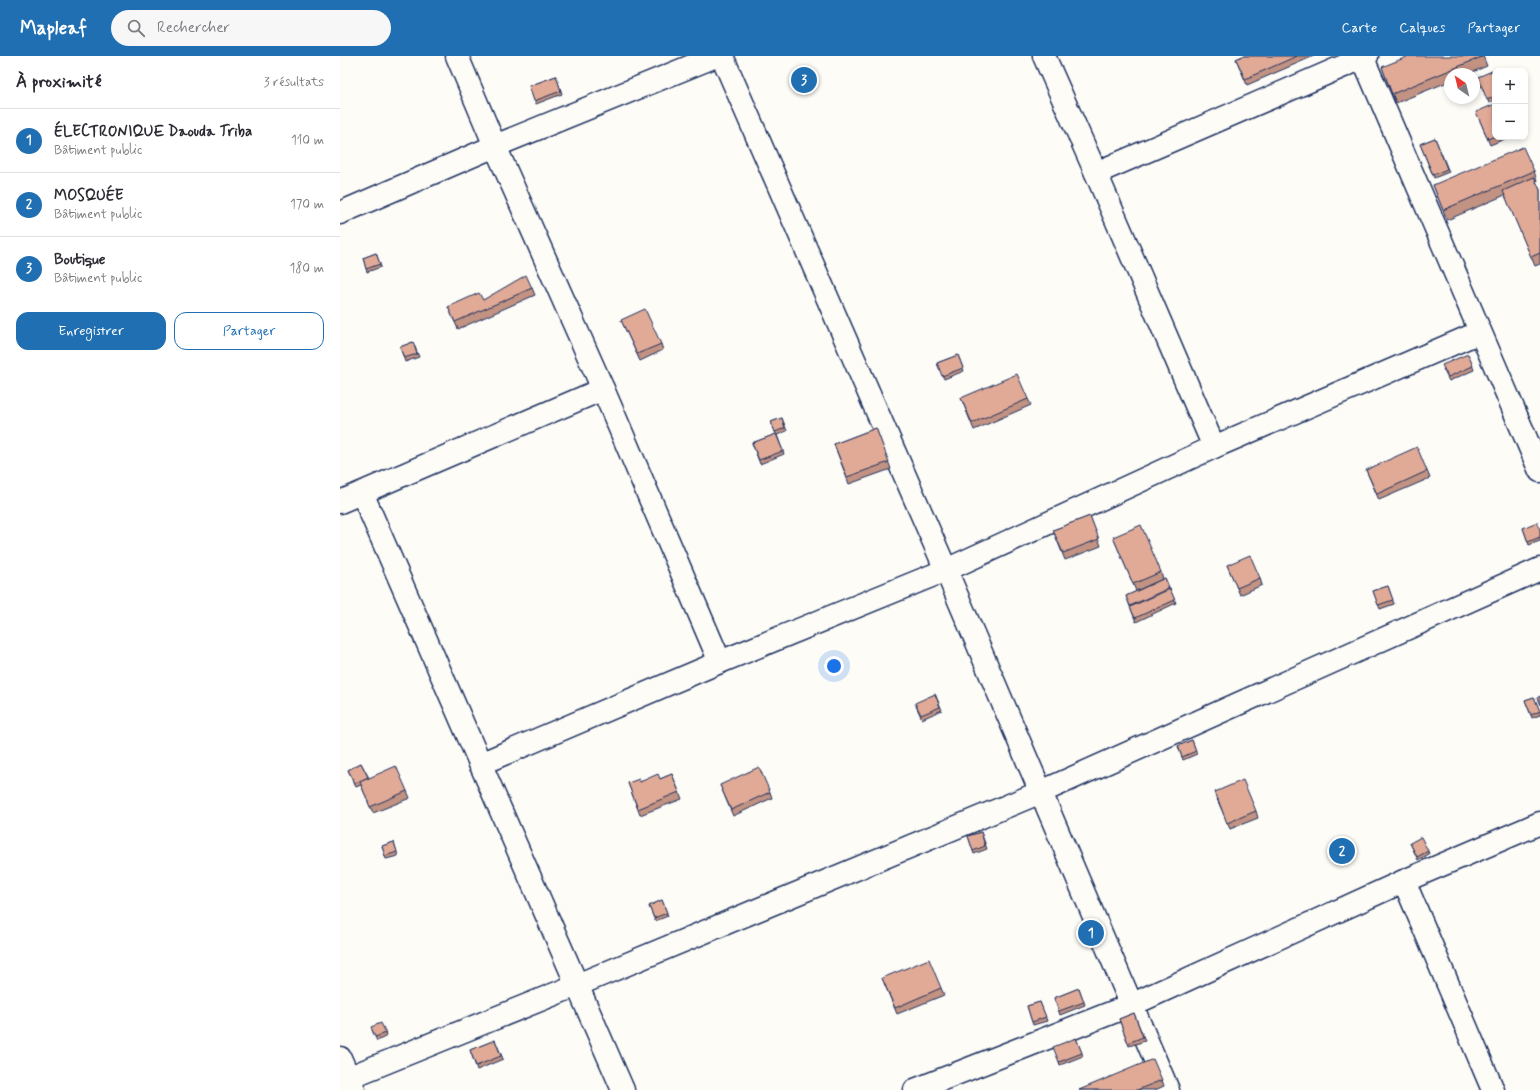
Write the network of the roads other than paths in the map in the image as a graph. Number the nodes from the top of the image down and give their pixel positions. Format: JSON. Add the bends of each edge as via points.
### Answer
{"nodes":[{"id":1,"x":457,"y":56,"type":"edge"},
{"id":2,"x":716,"y":56,"type":"edge"},
{"id":3,"x":722,"y":56,"type":"edge"},
{"id":4,"x":1044,"y":56,"type":"edge"},
{"id":5,"x":1364,"y":57,"type":"edge"},
{"id":6,"x":495,"y":146,"type":"junction"},
{"id":7,"x":1096,"y":173,"type":"junction"},
{"id":8,"x":340,"y":213,"type":"edge"},
{"id":9,"x":1480,"y":332,"type":"junction"},
{"id":10,"x":603,"y":389,"type":"junction"},
{"id":11,"x":1214,"y":447,"type":"junction"},
{"id":12,"x":1540,"y":471,"type":"edge"},
{"id":13,"x":362,"y":493,"type":"junction"},
{"id":14,"x":340,"y":502,"type":"edge"},
{"id":15,"x":1540,"y":569,"type":"edge"},
{"id":16,"x":946,"y":570,"type":"junction"},
{"id":17,"x":720,"y":662,"type":"junction"},
{"id":18,"x":480,"y":764,"type":"junction"},
{"id":19,"x":1041,"y":792,"type":"junction"},
{"id":20,"x":1540,"y":823,"type":"edge"},
{"id":21,"x":1404,"y":881,"type":"junction"},
{"id":22,"x":577,"y":985,"type":"junction"},
{"id":23,"x":1132,"y":1004,"type":"junction"},
{"id":24,"x":340,"y":1058,"type":"edge"},
{"id":25,"x":348,"y":1083,"type":"edge"},
{"id":26,"x":944,"y":1084,"type":"edge"},
{"id":27,"x":623,"y":1090,"type":"edge"},
{"id":28,"x":915,"y":1090,"type":"edge"},
{"id":29,"x":1168,"y":1090,"type":"edge"},
{"id":30,"x":1493,"y":1090,"type":"edge"}],
"edges":[{"from":1,"to":6,"type":"street"},
{"from":2,"to":6,"type":"street"},
{"from":3,"to":16,"type":"street"},
{"from":4,"to":7,"type":"street"},
{"from":5,"to":7,"type":"street"},
{"from":5,"to":9,"type":"street"},
{"from":6,"to":8,"type":"street"},
{"from":6,"to":10,"type":"street"},
{"from":7,"to":11,"type":"street"},
{"from":9,"to":11,"type":"street"},
{"from":9,"to":12,"type":"street"},
{"from":10,"to":13,"type":"street"},
{"from":10,"to":17,"type":"street"},
{"from":11,"to":16,"type":"street"},
{"from":13,"to":14,"type":"street"},
{"from":13,"to":18,"type":"street"},
{"from":15,"to":19,"type":"street"},
{"from":16,"to":17,"type":"street"},
{"from":16,"to":19,"type":"street"},
{"from":17,"to":18,"type":"street"},
{"from":18,"to":22,"type":"street"},
{"from":19,"to":22,"type":"street"},
{"from":19,"to":23,"type":"street"},
{"from":20,"to":21,"type":"street"},
{"from":21,"to":23,"type":"street"},
{"from":21,"to":30,"type":"street"},
{"from":22,"to":25,"type":"street"},
{"from":22,"to":27,"type":"street"},
{"from":23,"to":26,"type":"street"},
{"from":23,"to":29,"type":"street"},
{"from":24,"to":25,"type":"street"},
{"from":26,"to":28,"type":"street"}]}
